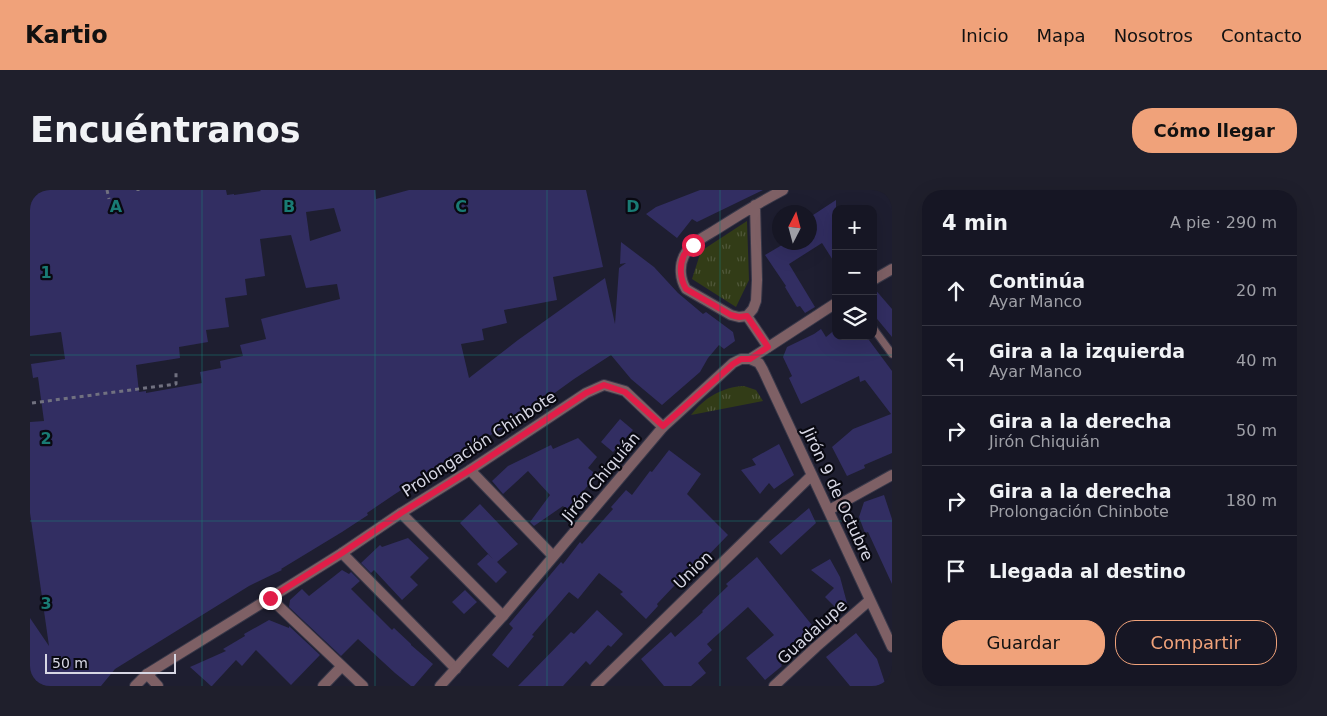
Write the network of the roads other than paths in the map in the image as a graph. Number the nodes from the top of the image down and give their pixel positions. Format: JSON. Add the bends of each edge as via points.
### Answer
{"nodes":[{"id":1,"x":783,"y":190,"type":"edge"},
{"id":2,"x":755,"y":205,"type":"junction"},
{"id":3,"x":892,"y":269,"type":"edge"},
{"id":4,"x":877,"y":278,"type":"edge"},
{"id":5,"x":832,"y":306,"type":"edge"},
{"id":6,"x":747,"y":316,"type":"junction"},
{"id":7,"x":877,"y":333,"type":"edge"},
{"id":8,"x":768,"y":347,"type":"junction"},
{"id":9,"x":892,"y":354,"type":"edge"},
{"id":10,"x":750,"y":359,"type":"junction"},
{"id":11,"x":663,"y":426,"type":"junction"},
{"id":12,"x":470,"y":470,"type":"junction"},
{"id":13,"x":812,"y":475,"type":"junction"},
{"id":14,"x":892,"y":475,"type":"edge"},
{"id":15,"x":829,"y":510,"type":"junction"},
{"id":16,"x":401,"y":513,"type":"junction"},
{"id":17,"x":342,"y":553,"type":"junction"},
{"id":18,"x":553,"y":556,"type":"junction"},
{"id":19,"x":270,"y":598,"type":"junction"},
{"id":20,"x":870,"y":600,"type":"junction"},
{"id":21,"x":503,"y":616,"type":"junction"},
{"id":22,"x":892,"y":647,"type":"edge"},
{"id":23,"x":342,"y":666,"type":"junction"},
{"id":24,"x":456,"y":669,"type":"junction"},
{"id":25,"x":147,"y":674,"type":"junction"},
{"id":26,"x":135,"y":686,"type":"edge"},
{"id":27,"x":158,"y":686,"type":"edge"},
{"id":28,"x":324,"y":686,"type":"edge"},
{"id":29,"x":363,"y":686,"type":"edge"},
{"id":30,"x":440,"y":686,"type":"edge"},
{"id":31,"x":596,"y":686,"type":"edge"},
{"id":32,"x":774,"y":686,"type":"edge"}],
"edges":[{"from":1,"to":2,"type":"street"},
{"from":2,"to":6,"type":"street","via":[[756,301]]},
{"from":2,"to":6,"type":"street","via":[[693,245],[684,255],[681,269],[686,289],[731,315]]},
{"from":3,"to":4,"type":"street"},
{"from":5,"to":8,"type":"street","name":"Jirón Chiquián"},
{"from":6,"to":8,"type":"street"},
{"from":7,"to":9,"type":"lane"},
{"from":8,"to":10,"type":"street","name":"Jirón Chiquián"},
{"from":10,"to":11,"type":"street","name":"Jirón Chiquián","via":[[741,359],[733,364]]},
{"from":10,"to":13,"type":"street","name":"Jirón 9 de Octubre","via":[[764,370]]},
{"from":11,"to":12,"type":"street","name":"Prolongación Chinbote","via":[[625,392],[604,385],[586,393]]},
{"from":11,"to":18,"type":"street","name":"Jirón Chiquián"},
{"from":12,"to":16,"type":"street","name":"Prolongación Chinbote"},
{"from":12,"to":18,"type":"street"},
{"from":13,"to":15,"type":"street","name":"Jirón 9 de Octubre"},
{"from":13,"to":31,"type":"street","name":"Union"},
{"from":14,"to":15,"type":"street"},
{"from":15,"to":20,"type":"street","name":"Jirón 9 de Octubre"},
{"from":16,"to":17,"type":"street","name":"Prolongación Chinbote"},
{"from":16,"to":21,"type":"street"},
{"from":17,"to":19,"type":"street","name":"Prolongación Chinbote"},
{"from":17,"to":24,"type":"street"},
{"from":18,"to":21,"type":"street","name":"Jirón Chiquián"},
{"from":19,"to":23,"type":"street"},
{"from":19,"to":25,"type":"street","name":"Prolongación Chinbote"},
{"from":20,"to":22,"type":"street","name":"Jirón 9 de Octubre"},
{"from":20,"to":32,"type":"street","name":"Guadalupe"},
{"from":21,"to":24,"type":"street","name":"Jirón Chiquián"},
{"from":23,"to":28,"type":"street"},
{"from":23,"to":29,"type":"street"},
{"from":24,"to":30,"type":"street","name":"Jirón Chiquián"},
{"from":25,"to":26,"type":"street","name":"Prolongación Chinbote"},
{"from":25,"to":27,"type":"street"}]}
